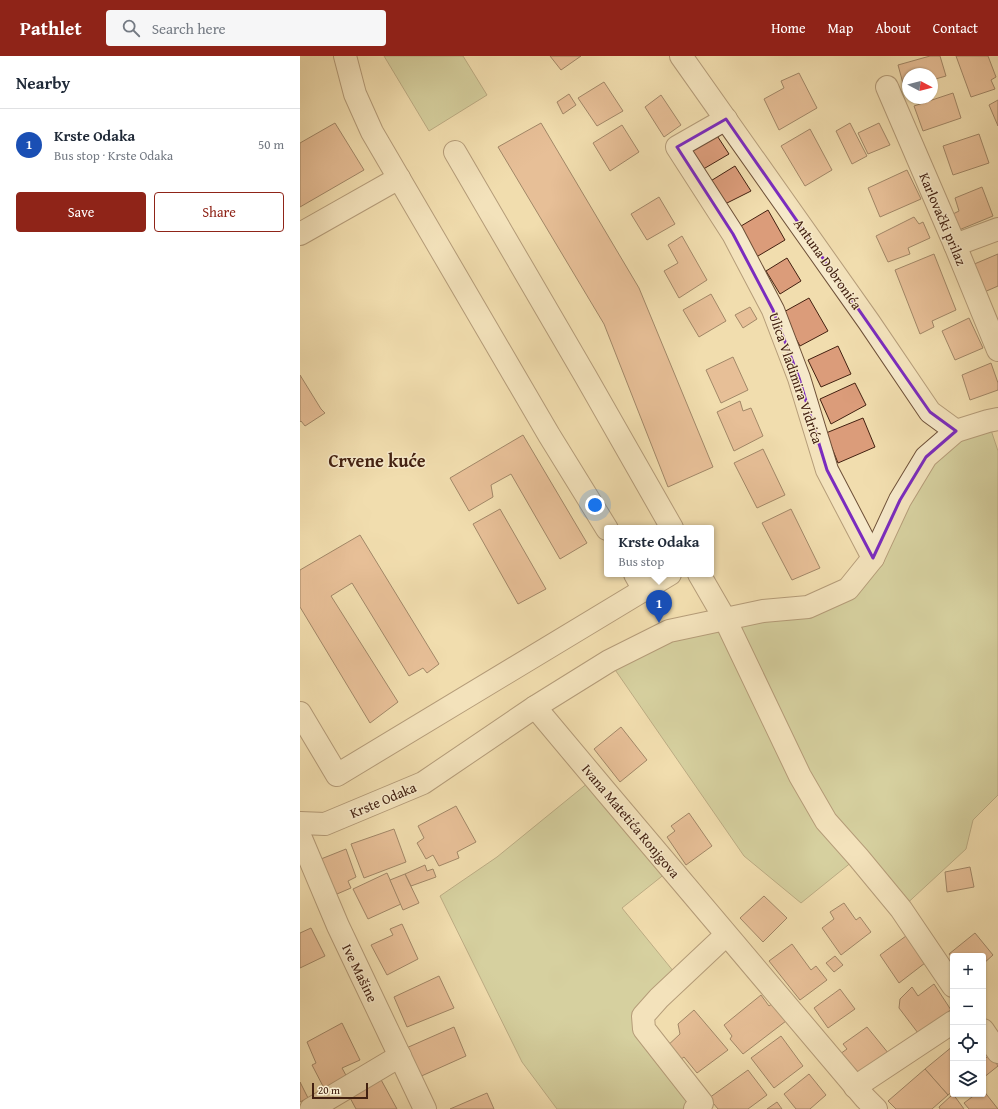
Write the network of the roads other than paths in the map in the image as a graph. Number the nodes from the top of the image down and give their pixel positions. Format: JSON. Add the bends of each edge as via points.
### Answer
{"nodes":[{"id":1,"x":344,"y":56,"type":"edge"},
{"id":2,"x":681,"y":56,"type":"edge"},
{"id":3,"x":887,"y":87,"type":"dead end"},
{"id":4,"x":726,"y":119,"type":"junction"},
{"id":5,"x":455,"y":152,"type":"dead end"},
{"id":6,"x":399,"y":178,"type":"junction"},
{"id":7,"x":998,"y":229,"type":"edge"},
{"id":8,"x":300,"y":234,"type":"edge"},
{"id":9,"x":955,"y":245,"type":"junction"},
{"id":10,"x":998,"y":350,"type":"edge"},
{"id":11,"x":998,"y":419,"type":"edge"},
{"id":12,"x":956,"y":431,"type":"junction"},
{"id":13,"x":605,"y":525,"type":"edge"},
{"id":14,"x":670,"y":525,"type":"edge"},
{"id":15,"x":873,"y":558,"type":"junction"},
{"id":16,"x":659,"y":577,"type":"edge"},
{"id":17,"x":701,"y":577,"type":"edge"},
{"id":18,"x":640,"y":582,"type":"edge"},
{"id":19,"x":724,"y":619,"type":"junction"},
{"id":20,"x":535,"y":707,"type":"junction"},
{"id":21,"x":300,"y":713,"type":"edge"},
{"id":22,"x":300,"y":822,"type":"edge"},
{"id":23,"x":300,"y":836,"type":"edge"},
{"id":24,"x":726,"y":935,"type":"junction"},
{"id":25,"x":950,"y":982,"type":"edge"},
{"id":26,"x":950,"y":1024,"type":"edge"},
{"id":27,"x":986,"y":1034,"type":"edge"},
{"id":28,"x":998,"y":1052,"type":"edge"},
{"id":29,"x":400,"y":1056,"type":"junction"},
{"id":30,"x":855,"y":1087,"type":"junction"},
{"id":31,"x":420,"y":1107,"type":"edge"},
{"id":32,"x":701,"y":1107,"type":"edge"},
{"id":33,"x":311,"y":1109,"type":"edge"},
{"id":34,"x":876,"y":1109,"type":"edge"}],
"edges":[{"from":1,"to":6,"type":"street","via":[[355,94],[372,132]]},
{"from":2,"to":4,"type":"street","name":"Antuna Dobronića"},
{"from":3,"to":9,"type":"street","name":"Karlovački prilaz"},
{"from":4,"to":12,"type":"street","name":"Antuna Dobronića","via":[[930,412]]},
{"from":4,"to":15,"type":"street","name":"Ulica Vladimira Vidrića","via":[[677,147],[733,234],[773,310],[799,378],[827,470]]},
{"from":5,"to":14,"type":"street"},
{"from":6,"to":8,"type":"street"},
{"from":6,"to":13,"type":"street","via":[[549,436]]},
{"from":7,"to":9,"type":"street"},
{"from":9,"to":10,"type":"street","name":"Karlovački prilaz"},
{"from":11,"to":12,"type":"street"},
{"from":12,"to":15,"type":"street","name":"Krste Odaka","via":[[926,457],[900,500]]},
{"from":15,"to":19,"type":"street","name":"Krste Odaka","via":[[848,589],[808,607],[762,611]]},
{"from":16,"to":18,"type":"street"},
{"from":17,"to":19,"type":"street"},
{"from":18,"to":21,"type":"street","via":[[338,775]]},
{"from":19,"to":20,"type":"street","name":"Krste Odaka","via":[[669,631],[609,661]]},
{"from":19,"to":25,"type":"street","via":[[800,776],[826,821],[901,909]]},
{"from":20,"to":22,"type":"street","name":"Krste Odaka","via":[[423,783],[325,824]]},
{"from":20,"to":24,"type":"street","name":"Ivana Matetića Ronjgova"},
{"from":23,"to":29,"type":"street","name":"Ive Mašine","via":[[338,926]]},
{"from":24,"to":30,"type":"street","name":"Ivana Matetića Ronjgova"},
{"from":24,"to":32,"type":"street","via":[[643,1016],[644,1029]]},
{"from":26,"to":30,"type":"street"},
{"from":27,"to":28,"type":"street"},
{"from":29,"to":31,"type":"street","name":"Ive Mašine"},
{"from":29,"to":33,"type":"street"},
{"from":30,"to":34,"type":"street","name":"Ivana Matetića Ronjgova"}]}
